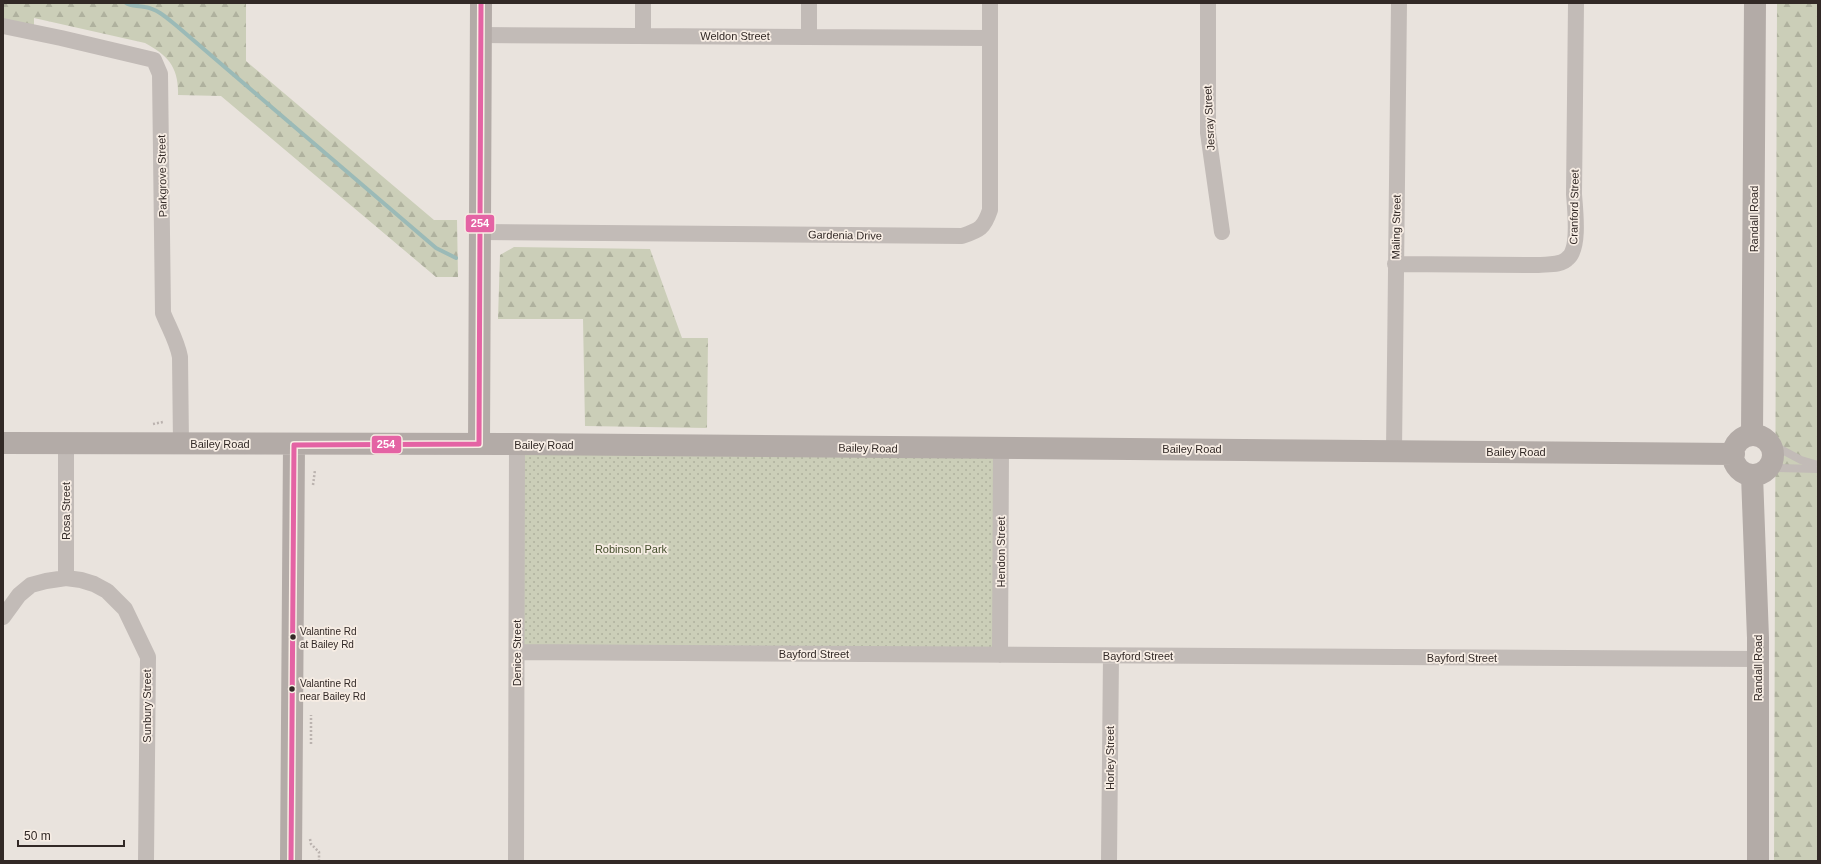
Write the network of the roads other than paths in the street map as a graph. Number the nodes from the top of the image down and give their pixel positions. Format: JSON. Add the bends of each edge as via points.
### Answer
{"nodes":[{"id":1,"x":481,"y":3,"type":"edge"},
{"id":2,"x":643,"y":3,"type":"edge"},
{"id":3,"x":809,"y":3,"type":"edge"},
{"id":4,"x":990,"y":3,"type":"edge"},
{"id":5,"x":1208,"y":3,"type":"edge"},
{"id":6,"x":1399,"y":3,"type":"edge"},
{"id":7,"x":1576,"y":3,"type":"edge"},
{"id":8,"x":1755,"y":3,"type":"edge"},
{"id":9,"x":3,"y":26,"type":"edge"},
{"id":10,"x":482,"y":35,"type":"junction"},
{"id":11,"x":643,"y":35,"type":"junction"},
{"id":12,"x":809,"y":36,"type":"junction"},
{"id":13,"x":989,"y":38,"type":"junction"},
{"id":14,"x":480,"y":232,"type":"junction"},
{"id":15,"x":1222,"y":232,"type":"dead end"},
{"id":16,"x":1395,"y":264,"type":"junction"},
{"id":17,"x":1760,"y":438,"type":"junction"},
{"id":18,"x":3,"y":443,"type":"edge"},
{"id":19,"x":66,"y":444,"type":"junction"},
{"id":20,"x":181,"y":444,"type":"junction"},
{"id":21,"x":479,"y":444,"type":"junction"},
{"id":22,"x":517,"y":444,"type":"junction"},
{"id":23,"x":294,"y":445,"type":"junction"},
{"id":24,"x":1001,"y":449,"type":"junction"},
{"id":25,"x":1394,"y":451,"type":"junction"},
{"id":26,"x":1734,"y":454,"type":"junction"},
{"id":27,"x":1818,"y":465,"type":"edge"},
{"id":28,"x":1818,"y":469,"type":"edge"},
{"id":29,"x":1759,"y":472,"type":"junction"},
{"id":30,"x":74,"y":579,"type":"junction"},
{"id":31,"x":3,"y":617,"type":"edge"},
{"id":32,"x":517,"y":652,"type":"junction"},
{"id":33,"x":1000,"y":655,"type":"junction"},
{"id":34,"x":1110,"y":656,"type":"junction"},
{"id":35,"x":1758,"y":659,"type":"junction"},
{"id":36,"x":146,"y":861,"type":"edge"},
{"id":37,"x":291,"y":861,"type":"edge"},
{"id":38,"x":516,"y":861,"type":"edge"},
{"id":39,"x":1109,"y":861,"type":"edge"},
{"id":40,"x":1758,"y":861,"type":"edge"}],
"edges":[{"from":1,"to":10,"type":"street"},
{"from":2,"to":11,"type":"street"},
{"from":3,"to":12,"type":"street"},
{"from":4,"to":13,"type":"street","name":"Gardenia Drive"},
{"from":5,"to":15,"type":"street","name":"Jesray Street","via":[[1208,133]]},
{"from":6,"to":16,"type":"street","name":"Maling Street"},
{"from":7,"to":16,"type":"street","name":"Cranford Street","via":[[1575,225],[1574,249],[1568,258],[1560,263],[1538,265]]},
{"from":8,"to":17,"type":"street","name":"Randall Road"},
{"from":9,"to":20,"type":"street","name":"Parkgrove Street","via":[[154,60],[160,74],[163,313],[177,342],[180,357]]},
{"from":10,"to":11,"type":"street","name":"Weldon Street"},
{"from":10,"to":14,"type":"street"},
{"from":11,"to":12,"type":"street","name":"Weldon Street"},
{"from":12,"to":13,"type":"street","name":"Weldon Street"},
{"from":13,"to":14,"type":"street","name":"Gardenia Drive","via":[[990,210],[986,223],[976,231],[962,236]]},
{"from":14,"to":21,"type":"street"},
{"from":16,"to":25,"type":"street","name":"Maling Street"},
{"from":17,"to":26,"type":"street","via":[[1740,440]]},
{"from":17,"to":27,"type":"lane","via":[[1801,460]]},
{"from":17,"to":29,"type":"street","name":"Randall Road","via":[[1772,453],[1770,465]]},
{"from":18,"to":19,"type":"street","name":"Bailey Road"},
{"from":19,"to":20,"type":"street","name":"Bailey Road"},
{"from":19,"to":30,"type":"street","name":"Rosa Street"},
{"from":20,"to":23,"type":"street","name":"Bailey Road"},
{"from":21,"to":22,"type":"street","name":"Bailey Road"},
{"from":21,"to":23,"type":"street","name":"Bailey Road"},
{"from":22,"to":24,"type":"street","name":"Bailey Road"},
{"from":22,"to":32,"type":"street","name":"Denice Street"},
{"from":23,"to":37,"type":"street"},
{"from":24,"to":25,"type":"street","name":"Bailey Road"},
{"from":24,"to":33,"type":"street","name":"Hendon Street"},
{"from":25,"to":26,"type":"street","name":"Bailey Road"},
{"from":26,"to":29,"type":"street","via":[[1735,464],[1739,470]]},
{"from":28,"to":29,"type":"lane","via":[[1776,468]]},
{"from":29,"to":35,"type":"street","name":"Randall Road"},
{"from":30,"to":31,"type":"street","via":[[46,581],[31,586],[19,595]]},
{"from":30,"to":36,"type":"street","name":"Sunbury Street","via":[[94,584],[107,591],[122,605],[148,657]]},
{"from":32,"to":33,"type":"street","name":"Bayford Street"},
{"from":32,"to":38,"type":"street","name":"Denice Street"},
{"from":33,"to":34,"type":"street","name":"Bayford Street"},
{"from":34,"to":35,"type":"street","name":"Bayford Street"},
{"from":34,"to":39,"type":"street","name":"Horley Street"},
{"from":35,"to":40,"type":"street","name":"Randall Road"}]}
